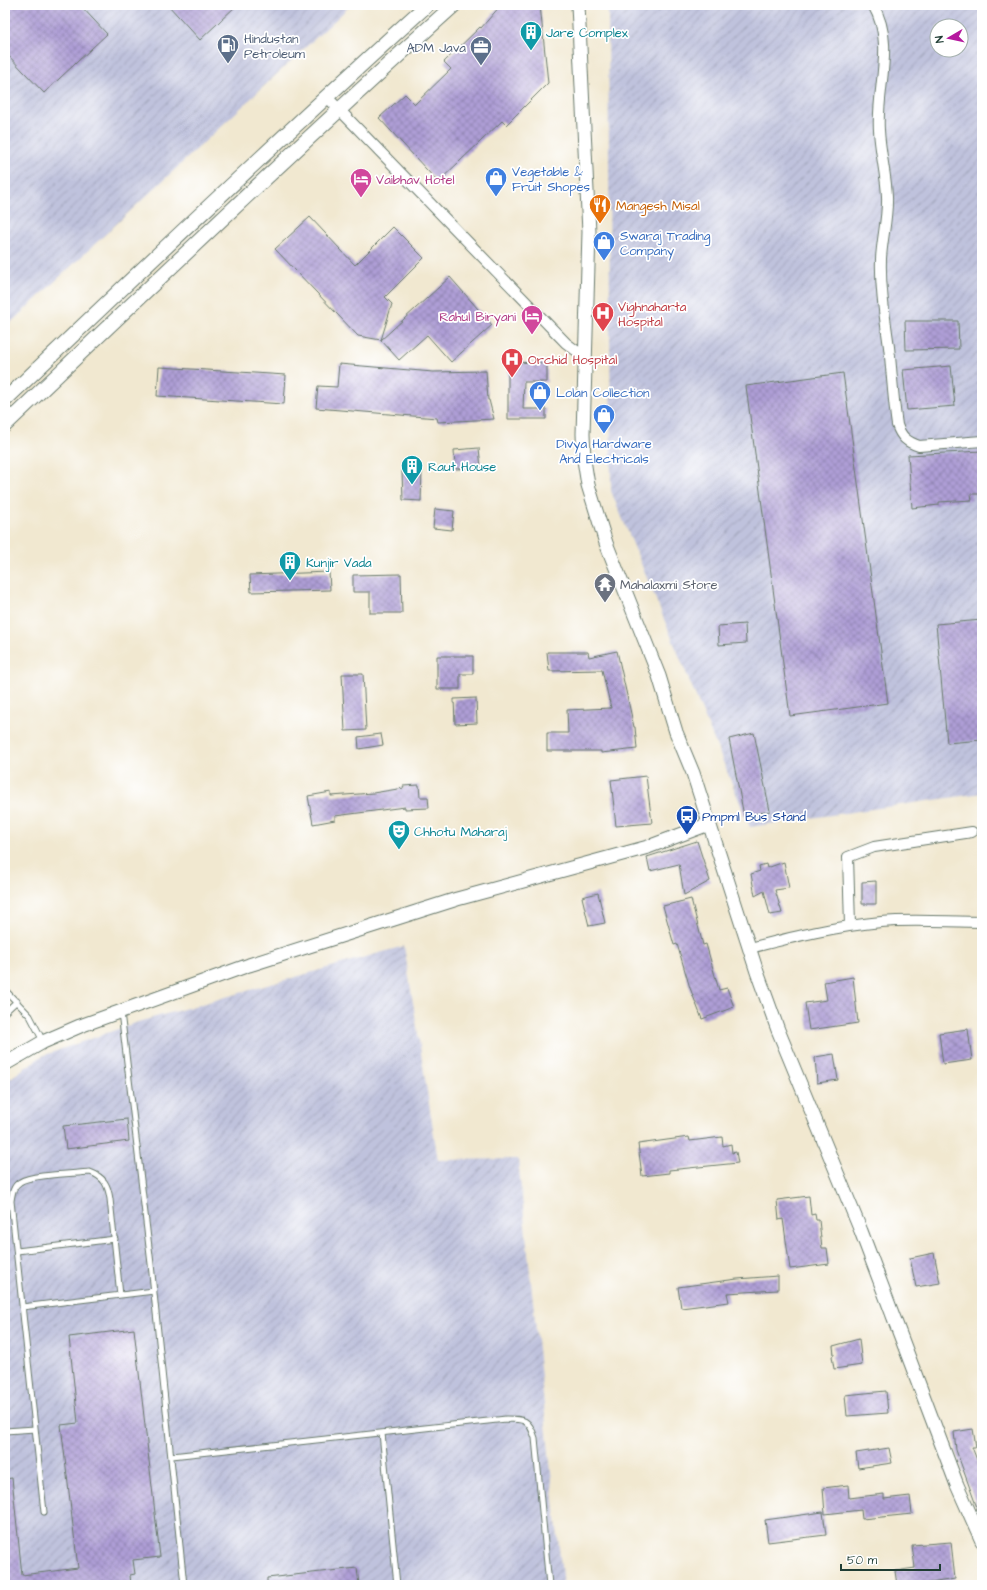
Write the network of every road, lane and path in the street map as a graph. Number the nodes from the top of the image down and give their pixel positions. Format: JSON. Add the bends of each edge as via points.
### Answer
{"nodes":[{"id":1,"x":427,"y":5,"type":"edge"},
{"id":2,"x":454,"y":5,"type":"edge"},
{"id":3,"x":578,"y":5,"type":"edge"},
{"id":4,"x":873,"y":5,"type":"edge"},
{"id":5,"x":327,"y":97,"type":"junction"},
{"id":6,"x":339,"y":110,"type":"junction"},
{"id":7,"x":586,"y":358,"type":"junction"},
{"id":8,"x":5,"y":400,"type":"edge"},
{"id":9,"x":8,"y":416,"type":"edge"},
{"id":10,"x":982,"y":441,"type":"edge"},
{"id":11,"x":709,"y":824,"type":"junction"},
{"id":12,"x":972,"y":832,"type":"dead end"},
{"id":13,"x":982,"y":922,"type":"edge"},
{"id":14,"x":850,"y":925,"type":"junction"},
{"id":15,"x":750,"y":948,"type":"junction"},
{"id":16,"x":5,"y":990,"type":"edge"},
{"id":17,"x":17,"y":1001,"type":"junction"},
{"id":18,"x":121,"y":1011,"type":"junction"},
{"id":19,"x":5,"y":1012,"type":"edge"},
{"id":20,"x":43,"y":1042,"type":"junction"},
{"id":21,"x":5,"y":1064,"type":"edge"},
{"id":22,"x":115,"y":1239,"type":"junction"},
{"id":23,"x":16,"y":1251,"type":"junction"},
{"id":24,"x":154,"y":1291,"type":"junction"},
{"id":25,"x":120,"y":1295,"type":"junction"},
{"id":26,"x":22,"y":1307,"type":"junction"},
{"id":27,"x":35,"y":1429,"type":"junction"},
{"id":28,"x":5,"y":1431,"type":"edge"},
{"id":29,"x":382,"y":1433,"type":"junction"},
{"id":30,"x":172,"y":1456,"type":"junction"},
{"id":31,"x":44,"y":1512,"type":"dead end"},
{"id":32,"x":982,"y":1541,"type":"edge"},
{"id":33,"x":184,"y":1585,"type":"edge"},
{"id":34,"x":398,"y":1585,"type":"edge"},
{"id":35,"x":549,"y":1585,"type":"edge"}],
"edges":[{"from":1,"to":5,"type":"main road"},
{"from":2,"to":6,"type":"main road"},
{"from":3,"to":7,"type":"street","via":[[589,232]]},
{"from":4,"to":10,"type":"street","via":[[880,20],[885,57],[879,129],[888,207],[881,260],[897,425],[904,439],[919,446]]},
{"from":5,"to":6,"type":"street"},
{"from":5,"to":8,"type":"main road"},
{"from":6,"to":7,"type":"street","via":[[566,343]]},
{"from":6,"to":9,"type":"main road"},
{"from":7,"to":11,"type":"street","via":[[583,434],[588,485],[606,543],[658,676]]},
{"from":11,"to":15,"type":"street"},
{"from":11,"to":18,"type":"street","via":[[648,847],[457,899],[256,962]]},
{"from":12,"to":14,"type":"street","via":[[874,847],[848,857]]},
{"from":13,"to":14,"type":"street","via":[[883,922]]},
{"from":14,"to":15,"type":"street"},
{"from":15,"to":32,"type":"street","via":[[778,1030],[861,1231],[957,1486]]},
{"from":16,"to":17,"type":"lane"},
{"from":17,"to":19,"type":"lane"},
{"from":17,"to":20,"type":"lane","via":[[30,1016]]},
{"from":18,"to":20,"type":"street"},
{"from":18,"to":24,"type":"lane"},
{"from":20,"to":21,"type":"street"},
{"from":22,"to":23,"type":"lane"},
{"from":22,"to":23,"type":"lane","via":[[109,1189],[103,1179],[90,1172],[29,1178],[19,1182],[13,1190],[11,1201]]},
{"from":22,"to":25,"type":"lane"},
{"from":23,"to":26,"type":"lane"},
{"from":24,"to":25,"type":"lane"},
{"from":24,"to":30,"type":"lane"},
{"from":25,"to":26,"type":"lane"},
{"from":26,"to":27,"type":"lane"},
{"from":27,"to":28,"type":"lane"},
{"from":27,"to":31,"type":"lane"},
{"from":29,"to":30,"type":"lane"},
{"from":29,"to":34,"type":"lane"},
{"from":29,"to":35,"type":"lane","via":[[506,1419],[526,1421],[534,1438]]},
{"from":30,"to":33,"type":"lane"}]}
